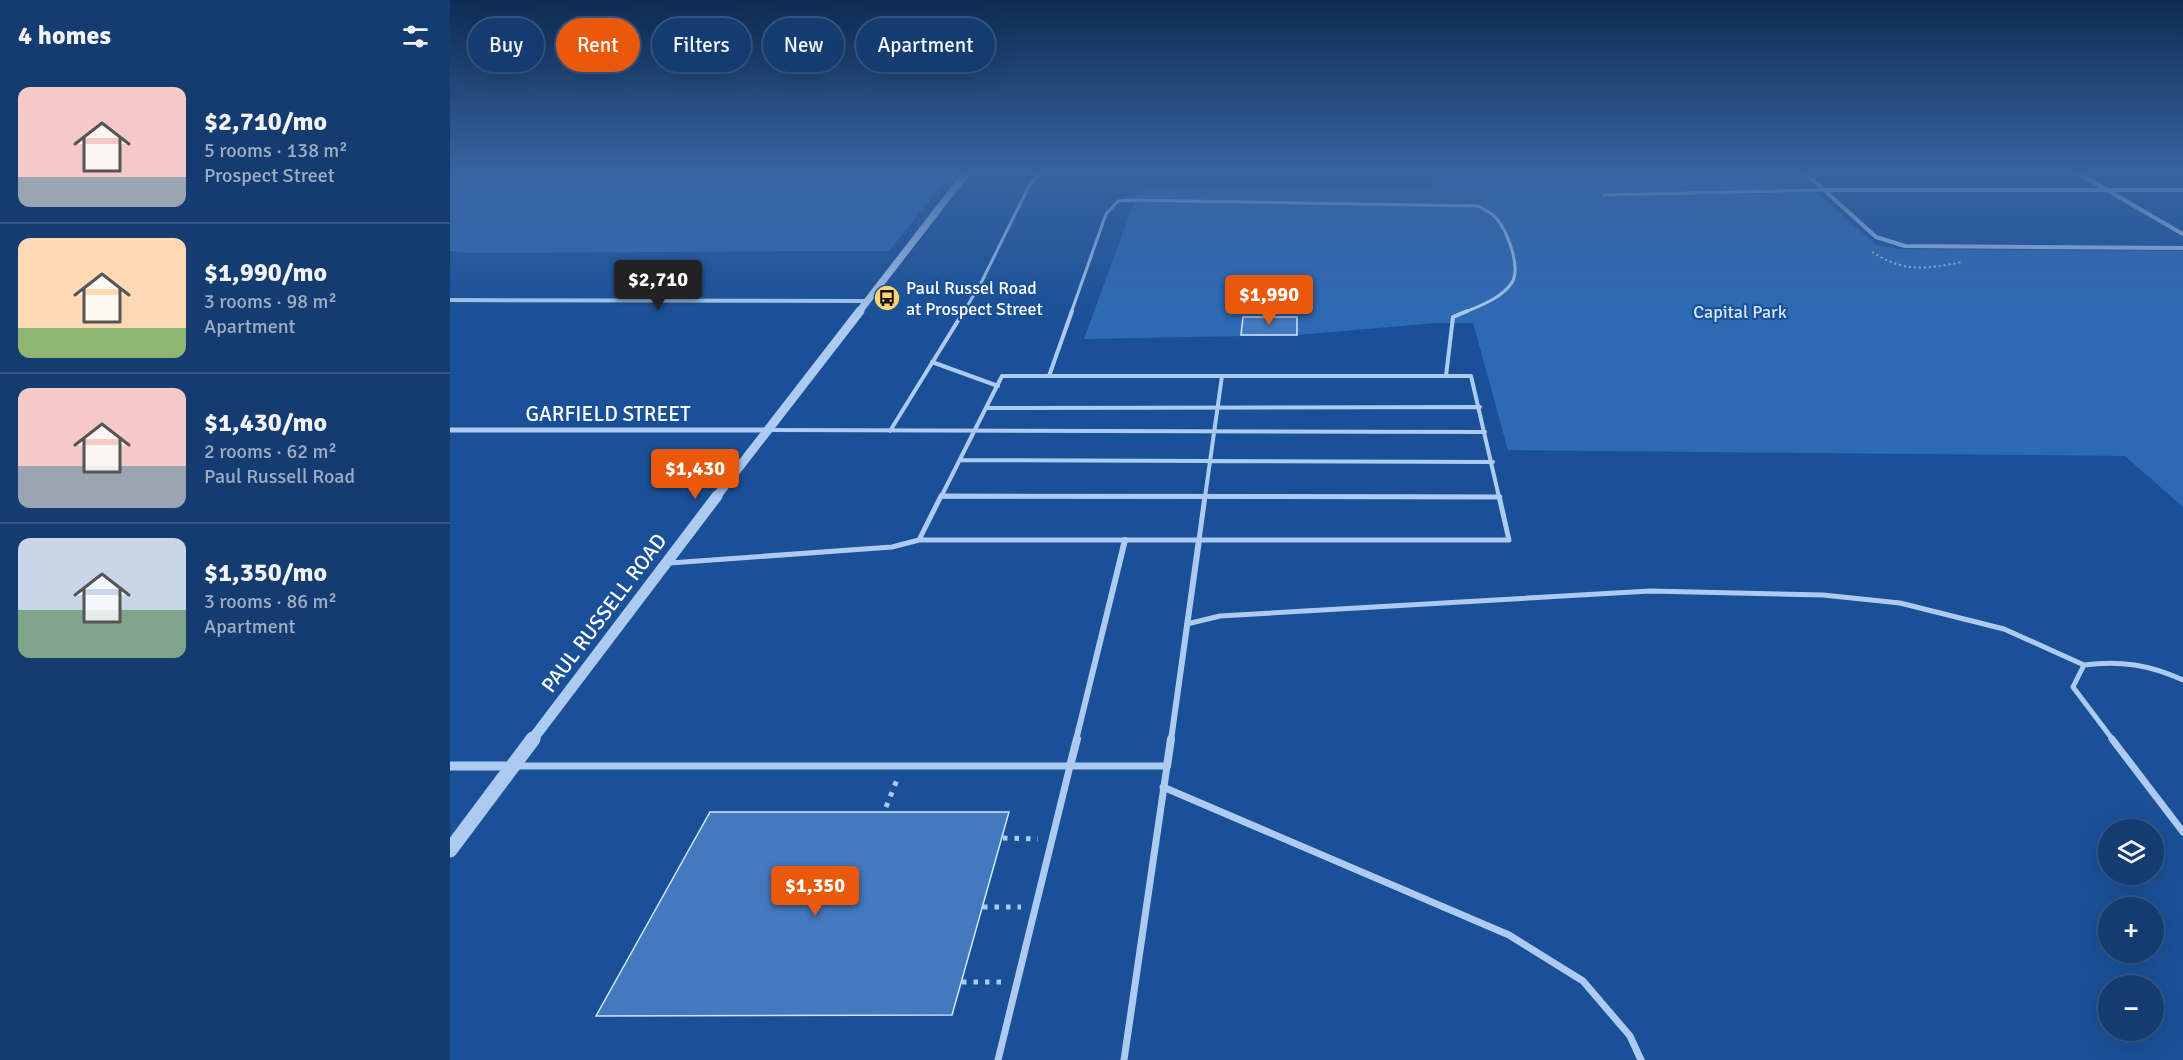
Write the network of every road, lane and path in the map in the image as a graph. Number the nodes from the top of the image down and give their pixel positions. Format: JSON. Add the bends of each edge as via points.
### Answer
{"nodes":[{"id":1,"x":929,"y":221,"type":"edge"},
{"id":2,"x":1012,"y":221,"type":"edge"},
{"id":3,"x":1103,"y":221,"type":"edge"},
{"id":4,"x":1499,"y":221,"type":"edge"},
{"id":5,"x":1858,"y":221,"type":"edge"},
{"id":6,"x":2161,"y":221,"type":"edge"},
{"id":7,"x":2183,"y":234,"type":"edge"},
{"id":8,"x":2183,"y":248,"type":"edge"},
{"id":9,"x":450,"y":300,"type":"edge"},
{"id":10,"x":867,"y":301,"type":"junction"},
{"id":11,"x":932,"y":362,"type":"junction"},
{"id":12,"x":1049,"y":376,"type":"junction"},
{"id":13,"x":1222,"y":376,"type":"junction"},
{"id":14,"x":1446,"y":376,"type":"junction"},
{"id":15,"x":998,"y":386,"type":"junction"},
{"id":16,"x":1480,"y":407,"type":"junction"},
{"id":17,"x":986,"y":408,"type":"junction"},
{"id":18,"x":1218,"y":408,"type":"junction"},
{"id":19,"x":450,"y":430,"type":"edge"},
{"id":20,"x":766,"y":430,"type":"junction"},
{"id":21,"x":890,"y":431,"type":"junction"},
{"id":22,"x":975,"y":431,"type":"junction"},
{"id":23,"x":1214,"y":432,"type":"junction"},
{"id":24,"x":1485,"y":432,"type":"junction"},
{"id":25,"x":960,"y":460,"type":"junction"},
{"id":26,"x":1210,"y":461,"type":"junction"},
{"id":27,"x":1493,"y":462,"type":"junction"},
{"id":28,"x":941,"y":496,"type":"junction"},
{"id":29,"x":1205,"y":497,"type":"junction"},
{"id":30,"x":1500,"y":497,"type":"junction"},
{"id":31,"x":919,"y":540,"type":"junction"},
{"id":32,"x":1125,"y":540,"type":"junction"},
{"id":33,"x":1199,"y":540,"type":"junction"},
{"id":34,"x":665,"y":563,"type":"junction"},
{"id":35,"x":1187,"y":624,"type":"junction"},
{"id":36,"x":2084,"y":665,"type":"junction"},
{"id":37,"x":2183,"y":680,"type":"edge"},
{"id":38,"x":450,"y":766,"type":"edge"},
{"id":39,"x":515,"y":766,"type":"junction"},
{"id":40,"x":903,"y":766,"type":"junction"},
{"id":41,"x":1070,"y":766,"type":"junction"},
{"id":42,"x":1167,"y":766,"type":"junction"},
{"id":43,"x":1164,"y":787,"type":"junction"},
{"id":44,"x":886,"y":807,"type":"dead end"},
{"id":45,"x":2183,"y":832,"type":"edge"},
{"id":46,"x":1003,"y":838,"type":"dead end"},
{"id":47,"x":1052,"y":839,"type":"junction"},
{"id":48,"x":450,"y":850,"type":"edge"},
{"id":49,"x":983,"y":907,"type":"dead end"},
{"id":50,"x":1035,"y":907,"type":"junction"},
{"id":51,"x":962,"y":982,"type":"dead end"},
{"id":52,"x":1017,"y":982,"type":"junction"},
{"id":53,"x":998,"y":1060,"type":"edge"},
{"id":54,"x":1124,"y":1060,"type":"edge"},
{"id":55,"x":1641,"y":1060,"type":"edge"}],
"edges":[{"from":1,"to":10,"type":"street","name":"PAUL RUSSELL ROAD"},
{"from":2,"to":11,"type":"lane","via":[[981,284]]},
{"from":3,"to":12,"type":"lane"},
{"from":4,"to":14,"type":"lane","via":[[1516,279],[1505,292],[1453,317]]},
{"from":5,"to":8,"type":"street","via":[[1870,233],[1918,248]]},
{"from":6,"to":7,"type":"street"},
{"from":9,"to":10,"type":"street"},
{"from":10,"to":20,"type":"street","name":"PAUL RUSSELL ROAD"},
{"from":11,"to":15,"type":"lane"},
{"from":11,"to":21,"type":"lane"},
{"from":12,"to":13,"type":"lane"},
{"from":12,"to":15,"type":"lane","via":[[1002,376]]},
{"from":13,"to":14,"type":"lane"},
{"from":13,"to":18,"type":"lane"},
{"from":14,"to":16,"type":"lane","via":[[1471,376]]},
{"from":15,"to":17,"type":"lane"},
{"from":16,"to":18,"type":"lane"},
{"from":16,"to":24,"type":"lane"},
{"from":17,"to":18,"type":"lane"},
{"from":17,"to":22,"type":"lane"},
{"from":18,"to":23,"type":"lane"},
{"from":19,"to":20,"type":"street","name":"GARFIELD STREET"},
{"from":20,"to":21,"type":"lane"},
{"from":20,"to":34,"type":"street","name":"PAUL RUSSELL ROAD"},
{"from":21,"to":22,"type":"lane"},
{"from":22,"to":23,"type":"lane"},
{"from":22,"to":25,"type":"lane"},
{"from":23,"to":24,"type":"lane"},
{"from":23,"to":26,"type":"lane"},
{"from":24,"to":27,"type":"lane"},
{"from":25,"to":26,"type":"lane"},
{"from":25,"to":28,"type":"lane"},
{"from":26,"to":27,"type":"lane"},
{"from":26,"to":29,"type":"lane"},
{"from":27,"to":30,"type":"lane"},
{"from":28,"to":29,"type":"lane"},
{"from":28,"to":31,"type":"lane"},
{"from":29,"to":30,"type":"lane"},
{"from":29,"to":33,"type":"lane"},
{"from":30,"to":33,"type":"lane","via":[[1509,540]]},
{"from":31,"to":32,"type":"lane"},
{"from":31,"to":34,"type":"lane","via":[[892,547]]},
{"from":32,"to":33,"type":"lane"},
{"from":32,"to":41,"type":"street"},
{"from":33,"to":35,"type":"street"},
{"from":34,"to":39,"type":"street","name":"PAUL RUSSELL ROAD"},
{"from":35,"to":36,"type":"lane","via":[[1220,616],[1650,591],[1801,593],[1900,603],[1935,611],[2004,629]]},
{"from":35,"to":42,"type":"street"},
{"from":36,"to":37,"type":"lane","via":[[2113,660],[2163,670]]},
{"from":36,"to":45,"type":"lane","via":[[2073,687]]},
{"from":38,"to":39,"type":"street"},
{"from":39,"to":40,"type":"lane"},
{"from":39,"to":48,"type":"street","name":"PAUL RUSSELL ROAD"},
{"from":40,"to":41,"type":"lane"},
{"from":40,"to":44,"type":"path"},
{"from":41,"to":42,"type":"lane"},
{"from":41,"to":47,"type":"lane"},
{"from":42,"to":43,"type":"lane"},
{"from":43,"to":54,"type":"lane"},
{"from":43,"to":55,"type":"lane","via":[[1509,934],[1582,981],[1630,1036]]},
{"from":46,"to":47,"type":"path"},
{"from":47,"to":50,"type":"lane"},
{"from":49,"to":50,"type":"path"},
{"from":50,"to":52,"type":"lane"},
{"from":51,"to":52,"type":"path"},
{"from":52,"to":53,"type":"lane"}]}
